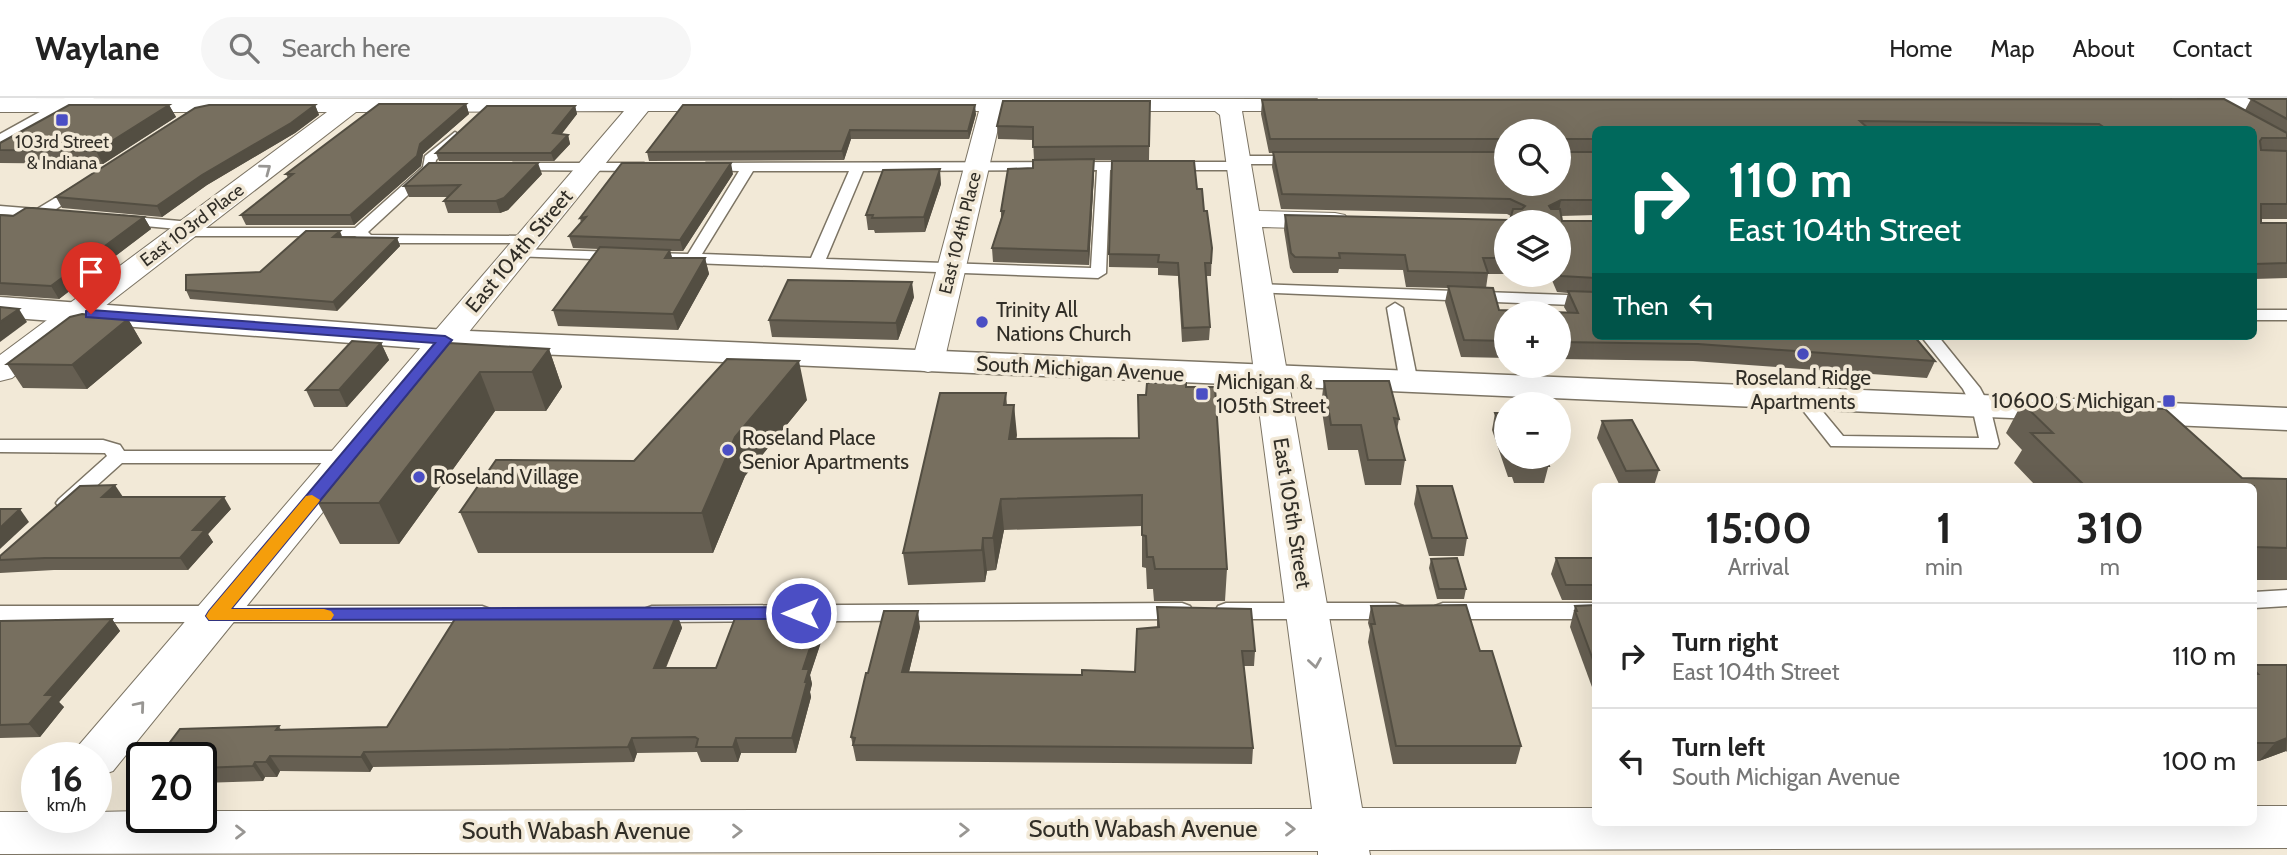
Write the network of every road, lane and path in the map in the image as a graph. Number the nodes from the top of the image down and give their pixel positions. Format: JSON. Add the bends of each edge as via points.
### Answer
{"nodes":[{"id":1,"x":2206,"y":100,"type":"edge"},
{"id":2,"x":644,"y":101,"type":"edge"},
{"id":3,"x":1217,"y":101,"type":"edge"},
{"id":4,"x":75,"y":102,"type":"edge"},
{"id":5,"x":131,"y":102,"type":"edge"},
{"id":6,"x":2155,"y":103,"type":"edge"},
{"id":7,"x":2287,"y":103,"type":"edge"},
{"id":8,"x":352,"y":104,"type":"junction"},
{"id":9,"x":489,"y":104,"type":"junction"},
{"id":10,"x":992,"y":104,"type":"junction"},
{"id":11,"x":1328,"y":104,"type":"edge"},
{"id":12,"x":0,"y":105,"type":"edge"},
{"id":13,"x":196,"y":105,"type":"edge"},
{"id":14,"x":2239,"y":118,"type":"edge"},
{"id":15,"x":0,"y":144,"type":"edge"},
{"id":16,"x":1304,"y":160,"type":"edge"},
{"id":17,"x":1240,"y":163,"type":"junction"},
{"id":18,"x":749,"y":166,"type":"junction"},
{"id":19,"x":858,"y":166,"type":"junction"},
{"id":20,"x":976,"y":166,"type":"junction"},
{"id":21,"x":1104,"y":166,"type":"junction"},
{"id":22,"x":494,"y":167,"type":"edge"},
{"id":23,"x":589,"y":167,"type":"junction"},
{"id":24,"x":655,"y":167,"type":"edge"},
{"id":25,"x":695,"y":167,"type":"edge"},
{"id":26,"x":94,"y":178,"type":"edge"},
{"id":27,"x":0,"y":210,"type":"edge"},
{"id":28,"x":39,"y":214,"type":"junction"},
{"id":29,"x":64,"y":216,"type":"edge"},
{"id":30,"x":102,"y":219,"type":"edge"},
{"id":31,"x":1249,"y":219,"type":"junction"},
{"id":32,"x":1357,"y":222,"type":"edge"},
{"id":33,"x":187,"y":229,"type":"junction"},
{"id":34,"x":359,"y":232,"type":"junction"},
{"id":35,"x":523,"y":246,"type":"junction"},
{"id":36,"x":692,"y":259,"type":"junction"},
{"id":37,"x":816,"y":264,"type":"junction"},
{"id":38,"x":951,"y":269,"type":"junction"},
{"id":39,"x":1259,"y":289,"type":"junction"},
{"id":40,"x":1592,"y":301,"type":"edge"},
{"id":41,"x":0,"y":307,"type":"edge"},
{"id":42,"x":1395,"y":308,"type":"dead end"},
{"id":43,"x":75,"y":313,"type":"junction"},
{"id":44,"x":2257,"y":315,"type":"edge"},
{"id":45,"x":2287,"y":315,"type":"edge"},
{"id":46,"x":445,"y":340,"type":"junction"},
{"id":47,"x":1932,"y":340,"type":"edge"},
{"id":48,"x":928,"y":362,"type":"junction"},
{"id":49,"x":0,"y":370,"type":"edge"},
{"id":50,"x":1272,"y":377,"type":"junction"},
{"id":51,"x":1409,"y":383,"type":"junction"},
{"id":52,"x":1981,"y":407,"type":"junction"},
{"id":53,"x":2287,"y":419,"type":"edge"},
{"id":54,"x":0,"y":446,"type":"edge"},
{"id":55,"x":117,"y":457,"type":"junction"},
{"id":56,"x":347,"y":457,"type":"junction"},
{"id":57,"x":49,"y":519,"type":"edge"},
{"id":58,"x":2287,"y":598,"type":"edge"},
{"id":59,"x":2257,"y":600,"type":"edge"},
{"id":60,"x":1307,"y":610,"type":"junction"},
{"id":61,"x":1592,"y":611,"type":"edge"},
{"id":62,"x":0,"y":614,"type":"edge"},
{"id":63,"x":510,"y":614,"type":"edge"},
{"id":64,"x":635,"y":614,"type":"edge"},
{"id":65,"x":215,"y":616,"type":"junction"},
{"id":66,"x":109,"y":742,"type":"edge"},
{"id":67,"x":2287,"y":827,"type":"edge"},
{"id":68,"x":24,"y":835,"type":"edge"},
{"id":69,"x":1342,"y":842,"type":"edge"}],
"edges":[{"from":1,"to":6,"type":"street"},
{"from":1,"to":7,"type":"street"},
{"from":1,"to":14,"type":"lane"},
{"from":2,"to":9,"type":"street"},
{"from":2,"to":10,"type":"street"},
{"from":2,"to":23,"type":"street","name":"East 104th Street"},
{"from":3,"to":10,"type":"street"},
{"from":3,"to":11,"type":"street"},
{"from":3,"to":17,"type":"street","name":"East 105th Street","via":[[1231,112]]},
{"from":4,"to":5,"type":"street"},
{"from":4,"to":12,"type":"street"},
{"from":4,"to":15,"type":"main road"},
{"from":5,"to":13,"type":"street"},
{"from":8,"to":9,"type":"street"},
{"from":8,"to":13,"type":"street"},
{"from":33,"to":8,"type":"street","name":"East 103rd Place","one_way":true},
{"from":9,"to":34,"type":"lane","via":[[430,159],[435,168]]},
{"from":10,"to":20,"type":"street","name":"East 104th Place"},
{"from":16,"to":17,"type":"lane"},
{"from":17,"to":21,"type":"lane"},
{"from":17,"to":31,"type":"street","name":"East 105th Street"},
{"from":18,"to":19,"type":"lane"},
{"from":18,"to":25,"type":"lane"},
{"from":18,"to":36,"type":"lane"},
{"from":19,"to":20,"type":"lane"},
{"from":19,"to":37,"type":"lane"},
{"from":20,"to":21,"type":"lane"},
{"from":20,"to":38,"type":"street","name":"East 104th Place"},
{"from":21,"to":38,"type":"lane","via":[[1098,273]]},
{"from":22,"to":23,"type":"lane"},
{"from":23,"to":24,"type":"lane"},
{"from":23,"to":35,"type":"street","name":"East 104th Street"},
{"from":26,"to":28,"type":"lane"},
{"from":27,"to":28,"type":"lane"},
{"from":28,"to":29,"type":"lane"},
{"from":30,"to":33,"type":"lane"},
{"from":31,"to":32,"type":"street"},
{"from":31,"to":39,"type":"street","name":"East 105th Street"},
{"from":33,"to":34,"type":"lane"},
{"from":33,"to":43,"type":"street","name":"East 103rd Place"},
{"from":34,"to":35,"type":"lane","via":[[367,239]]},
{"from":35,"to":36,"type":"lane"},
{"from":35,"to":46,"type":"street","name":"East 104th Street"},
{"from":36,"to":37,"type":"lane"},
{"from":37,"to":38,"type":"lane"},
{"from":38,"to":48,"type":"street","name":"East 104th Place"},
{"from":39,"to":40,"type":"lane"},
{"from":39,"to":50,"type":"street","name":"East 105th Street"},
{"from":41,"to":43,"type":"main road","name":"South Michigan Avenue"},
{"from":42,"to":51,"type":"lane"},
{"from":43,"to":46,"type":"main road","name":"South Michigan Avenue"},
{"from":43,"to":49,"type":"street","name":"East 103rd Place"},
{"from":44,"to":45,"type":"lane"},
{"from":46,"to":48,"type":"main road","name":"South Michigan Avenue"},
{"from":46,"to":56,"type":"street","name":"East 104th Street"},
{"from":47,"to":52,"type":"lane"},
{"from":48,"to":50,"type":"main road","name":"South Michigan Avenue"},
{"from":50,"to":51,"type":"main road","name":"South Michigan Avenue"},
{"from":50,"to":60,"type":"street","name":"East 105th Street"},
{"from":51,"to":52,"type":"main road","name":"South Michigan Avenue"},
{"from":52,"to":53,"type":"main road","name":"South Michigan Avenue"},
{"from":54,"to":55,"type":"lane","via":[[103,446],[114,449]]},
{"from":55,"to":56,"type":"lane"},
{"from":55,"to":57,"type":"lane"},
{"from":56,"to":65,"type":"street","name":"East 104th Street"},
{"from":58,"to":59,"type":"lane"},
{"from":60,"to":61,"type":"lane"},
{"from":60,"to":64,"type":"lane"},
{"from":60,"to":69,"type":"street","name":"East 105th Street","one_way":true},
{"from":62,"to":65,"type":"lane"},
{"from":63,"to":65,"type":"lane"},
{"from":66,"to":65,"type":"street","name":"East 104th Street","one_way":true},
{"from":67,"to":69,"type":"street","name":"South Wabash Avenue"},
{"from":68,"to":69,"type":"street","name":"South Wabash Avenue","one_way":true}]}
